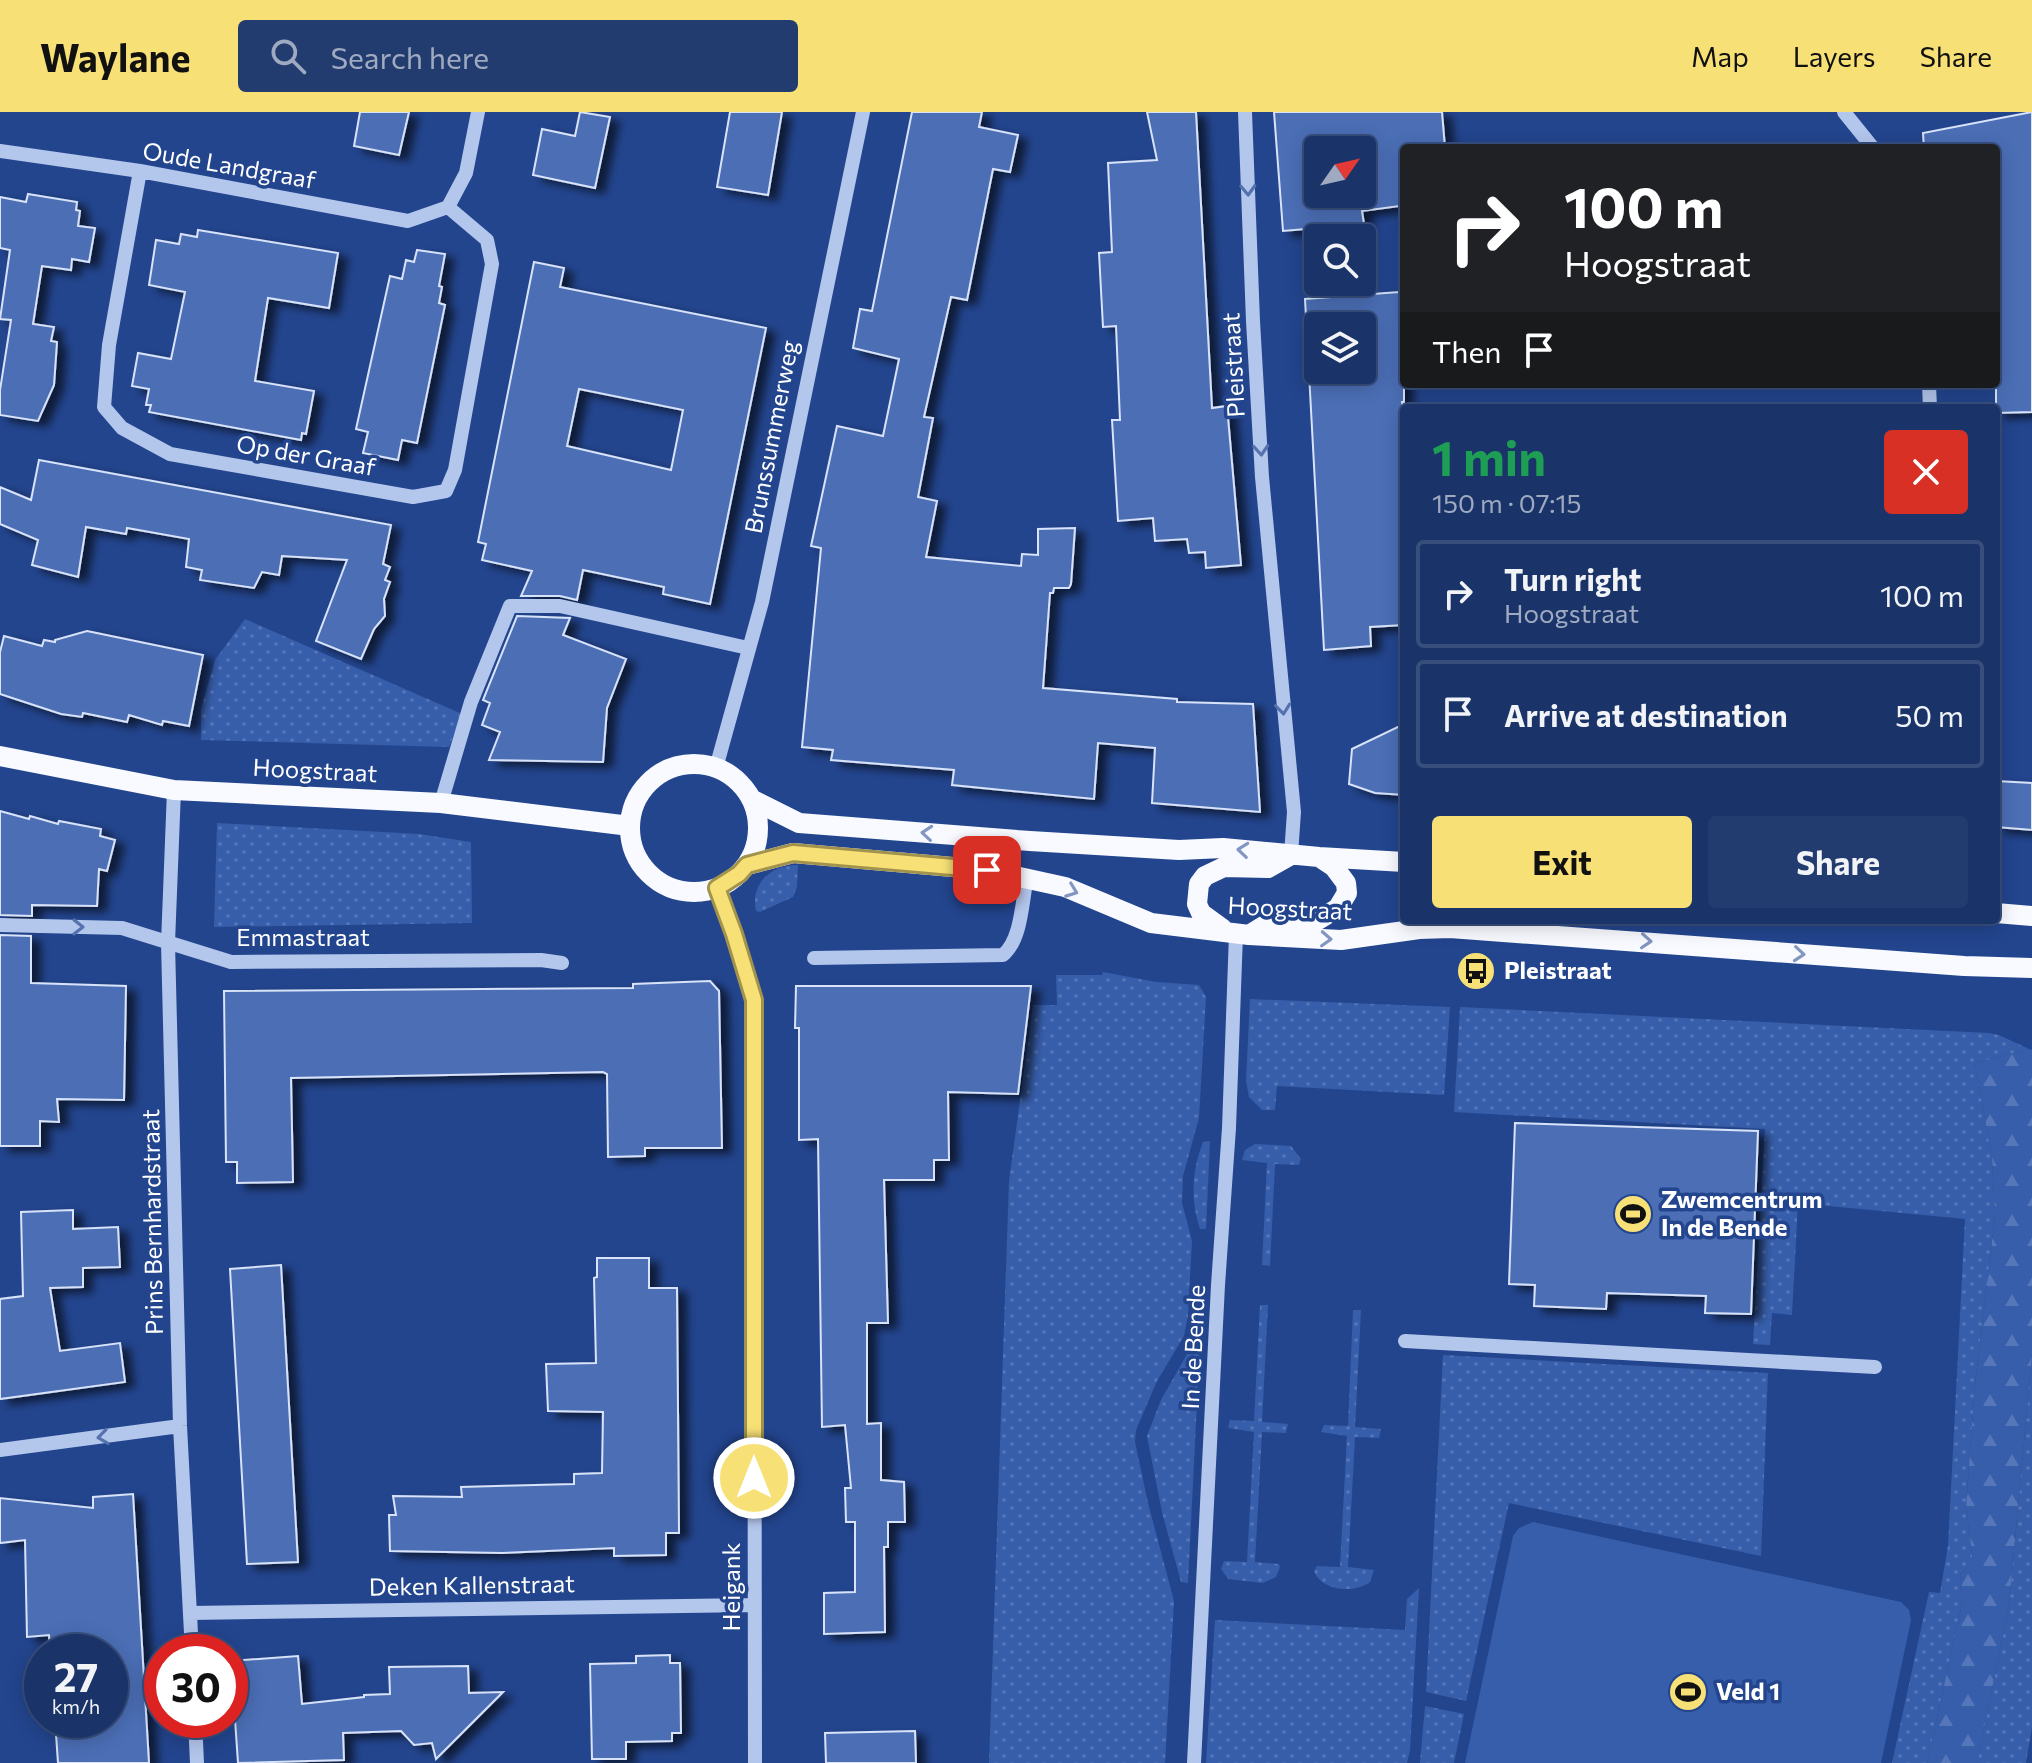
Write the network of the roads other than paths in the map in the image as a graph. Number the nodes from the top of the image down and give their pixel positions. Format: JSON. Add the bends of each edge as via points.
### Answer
{"nodes":[{"id":1,"x":478,"y":112,"type":"edge"},
{"id":2,"x":863,"y":112,"type":"edge"},
{"id":3,"x":1245,"y":112,"type":"edge"},
{"id":4,"x":1844,"y":112,"type":"edge"},
{"id":5,"x":1870,"y":144,"type":"edge"},
{"id":6,"x":0,"y":151,"type":"edge"},
{"id":7,"x":140,"y":171,"type":"junction"},
{"id":8,"x":448,"y":207,"type":"junction"},
{"id":9,"x":748,"y":648,"type":"junction"},
{"id":10,"x":0,"y":756,"type":"edge"},
{"id":11,"x":716,"y":768,"type":"junction"},
{"id":12,"x":174,"y":790,"type":"junction"},
{"id":13,"x":751,"y":799,"type":"junction"},
{"id":14,"x":441,"y":803,"type":"junction"},
{"id":15,"x":630,"y":826,"type":"junction"},
{"id":16,"x":1291,"y":855,"type":"junction"},
{"id":17,"x":1319,"y":857,"type":"junction"},
{"id":18,"x":1400,"y":862,"type":"edge"},
{"id":19,"x":747,"y":865,"type":"junction"},
{"id":20,"x":1027,"y":877,"type":"junction"},
{"id":21,"x":717,"y":888,"type":"junction"},
{"id":22,"x":2000,"y":913,"type":"edge"},
{"id":23,"x":2032,"y":916,"type":"edge"},
{"id":24,"x":0,"y":925,"type":"edge"},
{"id":25,"x":1242,"y":934,"type":"junction"},
{"id":26,"x":168,"y":943,"type":"junction"},
{"id":27,"x":814,"y":958,"type":"dead end"},
{"id":28,"x":562,"y":963,"type":"dead end"},
{"id":29,"x":2032,"y":968,"type":"edge"},
{"id":30,"x":1405,"y":1341,"type":"dead end"},
{"id":31,"x":1875,"y":1367,"type":"dead end"},
{"id":32,"x":180,"y":1426,"type":"junction"},
{"id":33,"x":0,"y":1450,"type":"edge"},
{"id":34,"x":754,"y":1605,"type":"junction"},
{"id":35,"x":191,"y":1613,"type":"junction"},
{"id":36,"x":192,"y":1634,"type":"edge"},
{"id":37,"x":196,"y":1738,"type":"edge"},
{"id":38,"x":197,"y":1763,"type":"edge"},
{"id":39,"x":755,"y":1763,"type":"edge"},
{"id":40,"x":1194,"y":1763,"type":"edge"}],
"edges":[{"from":1,"to":8,"type":"street","via":[[466,173]]},
{"from":2,"to":9,"type":"street","name":"Brunssummerweg","via":[[762,602]]},
{"from":3,"to":16,"type":"street","name":"Pleistraat","one_way":true,"via":[[1262,477],[1294,812]]},
{"from":4,"to":5,"type":"street"},
{"from":6,"to":7,"type":"street","name":"Oude Landgraaf"},
{"from":7,"to":8,"type":"street","name":"Oude Landgraaf","via":[[408,221]]},
{"from":7,"to":8,"type":"street","name":"Op der Graaf","via":[[109,345],[104,407],[122,428],[170,454],[413,497],[446,491],[455,470],[492,264],[487,240]]},
{"from":9,"to":11,"type":"street","name":"Brunssummerweg"},
{"from":9,"to":14,"type":"street","via":[[560,606],[510,606],[471,702]]},
{"from":10,"to":12,"type":"main road","name":"Hoogstraat"},
{"from":11,"to":13,"type":"main road","via":[[736,780]]},
{"from":11,"to":15,"type":"main road","via":[[682,765],[652,780],[633,809]]},
{"from":12,"to":14,"type":"main road","name":"Hoogstraat"},
{"from":12,"to":26,"type":"street","name":"Prins Bernhardstraat"},
{"from":16,"to":13,"type":"main road","one_way":true,"via":[[799,823]]},
{"from":13,"to":19,"type":"main road","via":[[758,825]]},
{"from":14,"to":15,"type":"main road","name":"Hoogstraat"},
{"from":15,"to":21,"type":"main road","via":[[635,853],[651,876],[690,892]]},
{"from":16,"to":17,"type":"main road"},
{"from":16,"to":25,"type":"main road","via":[[1261,869],[1213,870],[1199,884],[1201,913],[1218,927]]},
{"from":17,"to":18,"type":"main road"},
{"from":17,"to":25,"type":"main road","via":[[1346,883],[1347,893],[1338,908],[1313,923],[1270,922]]},
{"from":19,"to":20,"type":"main road","name":"Hoogstraat","via":[[804,853]]},
{"from":19,"to":21,"type":"main road"},
{"from":20,"to":25,"type":"main road","name":"Hoogstraat","one_way":true,"via":[[1151,923]]},
{"from":20,"to":27,"type":"street","via":[[1016,929],[1003,955]]},
{"from":21,"to":34,"type":"street","name":"Heigank","via":[[754,1000]]},
{"from":22,"to":23,"type":"main road"},
{"from":24,"to":26,"type":"street","name":"Emmastraat","one_way":true,"via":[[122,928]]},
{"from":25,"to":29,"type":"main road","name":"Hoogstraat","one_way":true,"via":[[1341,940],[1450,928]]},
{"from":25,"to":40,"type":"street","name":"In de Bende"},
{"from":26,"to":28,"type":"street","name":"Emmastraat","via":[[231,962]]},
{"from":26,"to":32,"type":"street","name":"Prins Bernhardstraat"},
{"from":30,"to":31,"type":"street"},
{"from":32,"to":33,"type":"street","one_way":true},
{"from":32,"to":35,"type":"street","name":"Prins Bernhardstraat"},
{"from":34,"to":35,"type":"street","name":"Deken Kallenstraat"},
{"from":34,"to":39,"type":"street","name":"Heigank"},
{"from":35,"to":36,"type":"street","name":"Prins Bernhardstraat"},
{"from":37,"to":38,"type":"street"}]}
